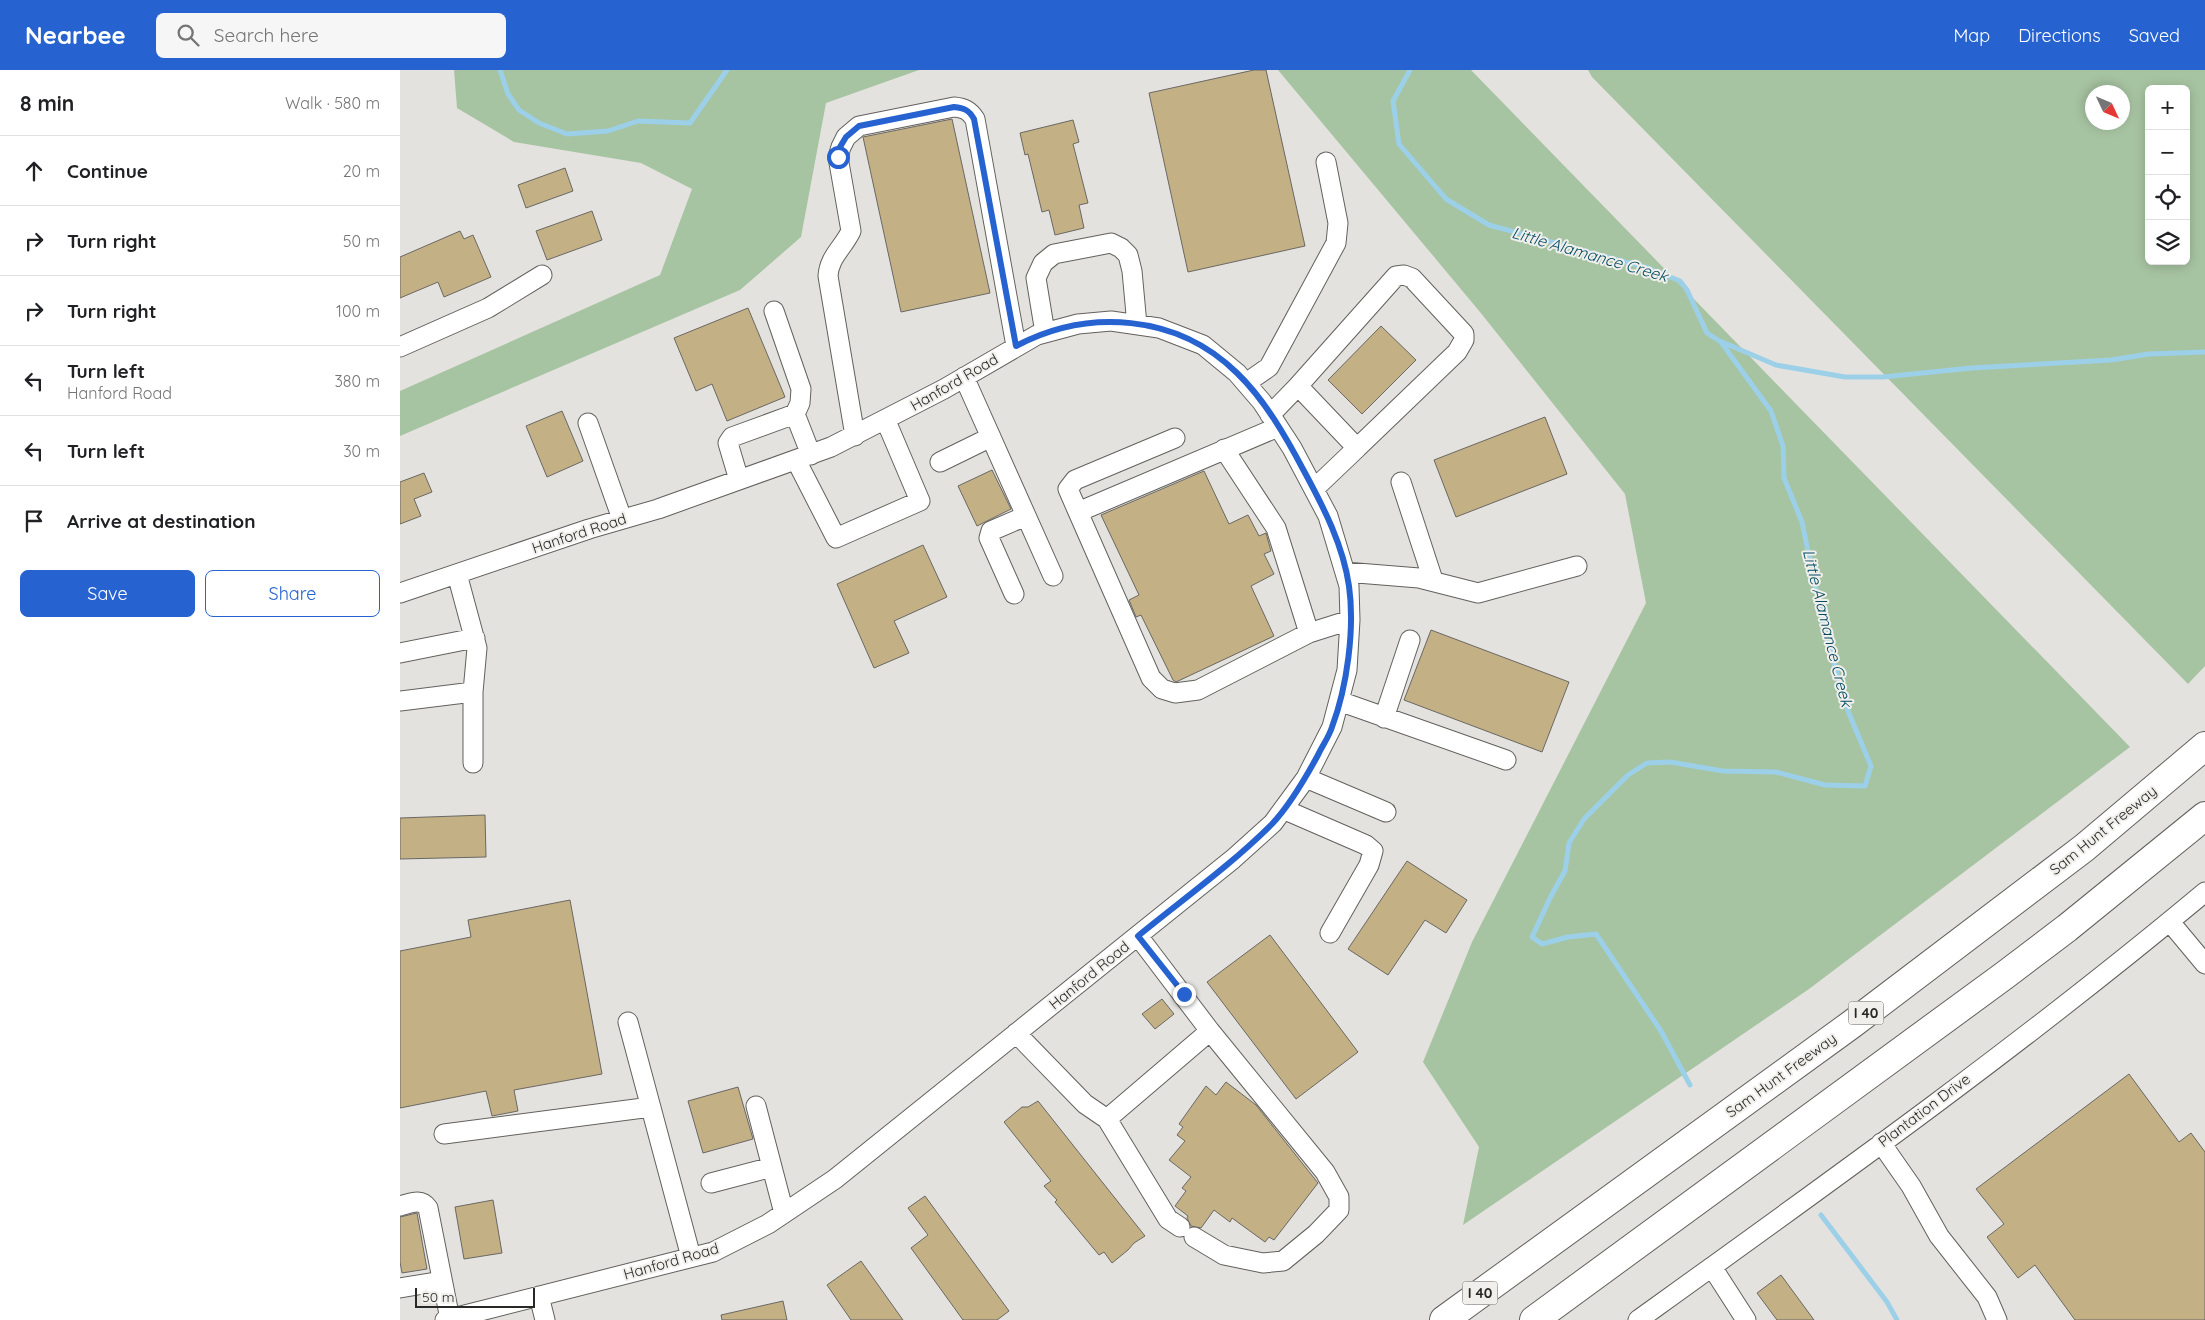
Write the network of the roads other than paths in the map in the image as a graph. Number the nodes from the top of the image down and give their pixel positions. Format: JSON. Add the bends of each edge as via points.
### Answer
{"nodes":[{"id":1,"x":1326,"y":162,"type":"dead end"},
{"id":2,"x":542,"y":274,"type":"dead end"},
{"id":3,"x":774,"y":311,"type":"dead end"},
{"id":4,"x":1137,"y":325,"type":"junction"},
{"id":5,"x":1045,"y":333,"type":"junction"},
{"id":6,"x":1016,"y":346,"type":"junction"},
{"id":7,"x":400,"y":347,"type":"edge"},
{"id":8,"x":964,"y":377,"type":"junction"},
{"id":9,"x":1246,"y":384,"type":"junction"},
{"id":10,"x":1298,"y":386,"type":"junction"},
{"id":11,"x":795,"y":414,"type":"junction"},
{"id":12,"x":886,"y":421,"type":"junction"},
{"id":13,"x":1274,"y":421,"type":"junction"},
{"id":14,"x":588,"y":423,"type":"dead end"},
{"id":15,"x":855,"y":436,"type":"junction"},
{"id":16,"x":991,"y":438,"type":"junction"},
{"id":17,"x":1175,"y":438,"type":"dead end"},
{"id":18,"x":1357,"y":448,"type":"junction"},
{"id":19,"x":1224,"y":450,"type":"junction"},
{"id":20,"x":803,"y":457,"type":"junction"},
{"id":21,"x":940,"y":462,"type":"dead end"},
{"id":22,"x":738,"y":480,"type":"junction"},
{"id":23,"x":1401,"y":482,"type":"dead end"},
{"id":24,"x":1314,"y":489,"type":"junction"},
{"id":25,"x":1078,"y":512,"type":"junction"},
{"id":26,"x":1026,"y":516,"type":"junction"},
{"id":27,"x":622,"y":519,"type":"junction"},
{"id":28,"x":1577,"y":566,"type":"dead end"},
{"id":29,"x":1345,"y":572,"type":"junction"},
{"id":30,"x":457,"y":574,"type":"junction"},
{"id":31,"x":1053,"y":576,"type":"dead end"},
{"id":32,"x":1434,"y":580,"type":"junction"},
{"id":33,"x":400,"y":593,"type":"edge"},
{"id":34,"x":1014,"y":594,"type":"dead end"},
{"id":35,"x":1350,"y":620,"type":"junction"},
{"id":36,"x":1309,"y":633,"type":"junction"},
{"id":37,"x":474,"y":638,"type":"junction"},
{"id":38,"x":1410,"y":640,"type":"dead end"},
{"id":39,"x":400,"y":654,"type":"edge"},
{"id":40,"x":473,"y":692,"type":"junction"},
{"id":41,"x":400,"y":701,"type":"edge"},
{"id":42,"x":1339,"y":701,"type":"junction"},
{"id":43,"x":1384,"y":718,"type":"junction"},
{"id":44,"x":2205,"y":746,"type":"edge"},
{"id":45,"x":1506,"y":760,"type":"dead end"},
{"id":46,"x":473,"y":763,"type":"dead end"},
{"id":47,"x":1306,"y":778,"type":"junction"},
{"id":48,"x":1283,"y":809,"type":"junction"},
{"id":49,"x":1386,"y":812,"type":"dead end"},
{"id":50,"x":2205,"y":816,"type":"edge"},
{"id":51,"x":2205,"y":892,"type":"edge"},
{"id":52,"x":2170,"y":922,"type":"junction"},
{"id":53,"x":1330,"y":933,"type":"dead end"},
{"id":54,"x":1138,"y":936,"type":"junction"},
{"id":55,"x":2205,"y":964,"type":"edge"},
{"id":56,"x":628,"y":1022,"type":"dead end"},
{"id":57,"x":1210,"y":1030,"type":"junction"},
{"id":58,"x":1016,"y":1034,"type":"junction"},
{"id":59,"x":756,"y":1106,"type":"dead end"},
{"id":60,"x":651,"y":1107,"type":"junction"},
{"id":61,"x":1107,"y":1119,"type":"junction"},
{"id":62,"x":444,"y":1134,"type":"dead end"},
{"id":63,"x":1881,"y":1143,"type":"junction"},
{"id":64,"x":772,"y":1167,"type":"junction"},
{"id":65,"x":711,"y":1183,"type":"dead end"},
{"id":66,"x":400,"y":1206,"type":"edge"},
{"id":67,"x":784,"y":1213,"type":"junction"},
{"id":68,"x":1656,"y":1231,"type":"junction"},
{"id":69,"x":690,"y":1258,"type":"junction"},
{"id":70,"x":1517,"y":1267,"type":"junction"},
{"id":71,"x":1712,"y":1267,"type":"junction"},
{"id":72,"x":442,"y":1281,"type":"junction"},
{"id":73,"x":400,"y":1288,"type":"edge"},
{"id":74,"x":539,"y":1296,"type":"junction"},
{"id":75,"x":448,"y":1320,"type":"edge"},
{"id":76,"x":545,"y":1320,"type":"edge"},
{"id":77,"x":1434,"y":1320,"type":"edge"},
{"id":78,"x":1444,"y":1320,"type":"edge"},
{"id":79,"x":1534,"y":1320,"type":"edge"},
{"id":80,"x":1541,"y":1320,"type":"edge"},
{"id":81,"x":1638,"y":1320,"type":"edge"},
{"id":82,"x":1746,"y":1320,"type":"edge"},
{"id":83,"x":1997,"y":1320,"type":"edge"}],
"edges":[{"from":1,"to":9,"type":"street","via":[[1338,223],[1336,243],[1269,367]]},
{"from":2,"to":7,"type":"street","via":[[488,308]]},
{"from":3,"to":11,"type":"street","via":[[801,389]]},
{"from":4,"to":5,"type":"street","name":"Hanford Road","via":[[1111,320]]},
{"from":4,"to":5,"type":"street","via":[[1128,255],[1111,243],[1054,254],[1043,263],[1036,278]]},
{"from":4,"to":9,"type":"street","name":"Hanford Road","via":[[1159,328],[1203,345]]},
{"from":5,"to":6,"type":"street","name":"Hanford Road"},
{"from":6,"to":8,"type":"street","name":"Hanford Road"},
{"from":6,"to":15,"type":"street","via":[[971,113],[954,107],[859,126],[840,147],[838,157],[851,231],[829,265],[828,276]]},
{"from":8,"to":12,"type":"street","name":"Hanford Road"},
{"from":8,"to":16,"type":"street"},
{"from":9,"to":13,"type":"street","name":"Hanford Road"},
{"from":10,"to":13,"type":"street"},
{"from":10,"to":18,"type":"street"},
{"from":10,"to":18,"type":"street","via":[[1396,276],[1404,274],[1412,278],[1464,334],[1464,340],[1456,352]]},
{"from":11,"to":20,"type":"street"},
{"from":11,"to":22,"type":"street","via":[[732,437],[728,443]]},
{"from":12,"to":15,"type":"street","name":"Hanford Road"},
{"from":12,"to":20,"type":"street","via":[[920,501],[836,538]]},
{"from":13,"to":19,"type":"street"},
{"from":13,"to":24,"type":"street","name":"Hanford Road"},
{"from":14,"to":27,"type":"street"},
{"from":15,"to":20,"type":"street","name":"Hanford Road"},
{"from":16,"to":21,"type":"street"},
{"from":16,"to":26,"type":"street"},
{"from":17,"to":25,"type":"street","via":[[1075,480],[1068,489]]},
{"from":18,"to":24,"type":"street"},
{"from":19,"to":25,"type":"street"},
{"from":19,"to":36,"type":"street","via":[[1276,528]]},
{"from":20,"to":22,"type":"street","name":"Hanford Road"},
{"from":22,"to":27,"type":"street","name":"Hanford Road"},
{"from":23,"to":32,"type":"street"},
{"from":24,"to":29,"type":"street","name":"Hanford Road","via":[[1328,516]]},
{"from":25,"to":36,"type":"street","via":[[1151,678],[1162,689],[1175,693],[1198,690]]},
{"from":26,"to":31,"type":"street"},
{"from":26,"to":34,"type":"street","via":[[991,531],[989,538]]},
{"from":27,"to":30,"type":"street","name":"Hanford Road"},
{"from":28,"to":32,"type":"street","via":[[1478,592]]},
{"from":29,"to":32,"type":"street"},
{"from":29,"to":35,"type":"street","name":"Hanford Road","via":[[1349,586]]},
{"from":30,"to":33,"type":"street","name":"Hanford Road"},
{"from":30,"to":37,"type":"street"},
{"from":35,"to":36,"type":"street"},
{"from":35,"to":42,"type":"street","name":"Hanford Road","via":[[1347,670]]},
{"from":37,"to":39,"type":"street"},
{"from":37,"to":40,"type":"street","via":[[477,648]]},
{"from":38,"to":43,"type":"street"},
{"from":40,"to":41,"type":"street"},
{"from":40,"to":46,"type":"street"},
{"from":42,"to":43,"type":"street"},
{"from":42,"to":47,"type":"street","name":"Hanford Road","via":[[1332,727]]},
{"from":43,"to":45,"type":"street"},
{"from":44,"to":70,"type":"highway","name":"Sam Hunt Freeway","number":"I 40","via":[[2084,848],[1860,1018]]},
{"from":47,"to":48,"type":"street","name":"Hanford Road"},
{"from":47,"to":49,"type":"street"},
{"from":48,"to":53,"type":"street","via":[[1366,845],[1373,852],[1369,865]]},
{"from":48,"to":54,"type":"street","name":"Hanford Road","via":[[1273,823],[1233,859]]},
{"from":50,"to":68,"type":"highway","via":[[2005,975]]},
{"from":51,"to":52,"type":"street","name":"Plantation Drive"},
{"from":52,"to":55,"type":"street"},
{"from":52,"to":63,"type":"street","name":"Plantation Drive","via":[[2063,1007]]},
{"from":54,"to":57,"type":"street"},
{"from":54,"to":58,"type":"street","name":"Hanford Road"},
{"from":56,"to":60,"type":"street"},
{"from":57,"to":61,"type":"street"},
{"from":57,"to":61,"type":"street","via":[[1325,1172],[1339,1197],[1339,1210],[1316,1234],[1283,1261],[1264,1263],[1224,1255],[1168,1219]]},
{"from":58,"to":61,"type":"street","via":[[1085,1104]]},
{"from":58,"to":67,"type":"street","name":"Hanford Road","via":[[835,1179]]},
{"from":59,"to":64,"type":"street"},
{"from":60,"to":62,"type":"street"},
{"from":60,"to":69,"type":"street"},
{"from":63,"to":71,"type":"street","name":"Plantation Drive"},
{"from":63,"to":83,"type":"street","via":[[1911,1186],[1939,1236],[1987,1297]]},
{"from":64,"to":65,"type":"street"},
{"from":64,"to":67,"type":"street"},
{"from":66,"to":72,"type":"street","via":[[417,1202],[428,1208]]},
{"from":67,"to":69,"type":"street","name":"Hanford Road","via":[[712,1252]]},
{"from":68,"to":79,"type":"highway"},
{"from":68,"to":80,"type":"highway"},
{"from":69,"to":74,"type":"street","name":"Hanford Road"},
{"from":70,"to":77,"type":"highway"},
{"from":70,"to":78,"type":"highway","name":"Sam Hunt Freeway","number":"I 40"},
{"from":71,"to":81,"type":"street","name":"Plantation Drive"},
{"from":71,"to":82,"type":"street"},
{"from":72,"to":73,"type":"street"},
{"from":72,"to":75,"type":"street"},
{"from":74,"to":75,"type":"street","name":"Hanford Road"},
{"from":74,"to":76,"type":"street"}]}
